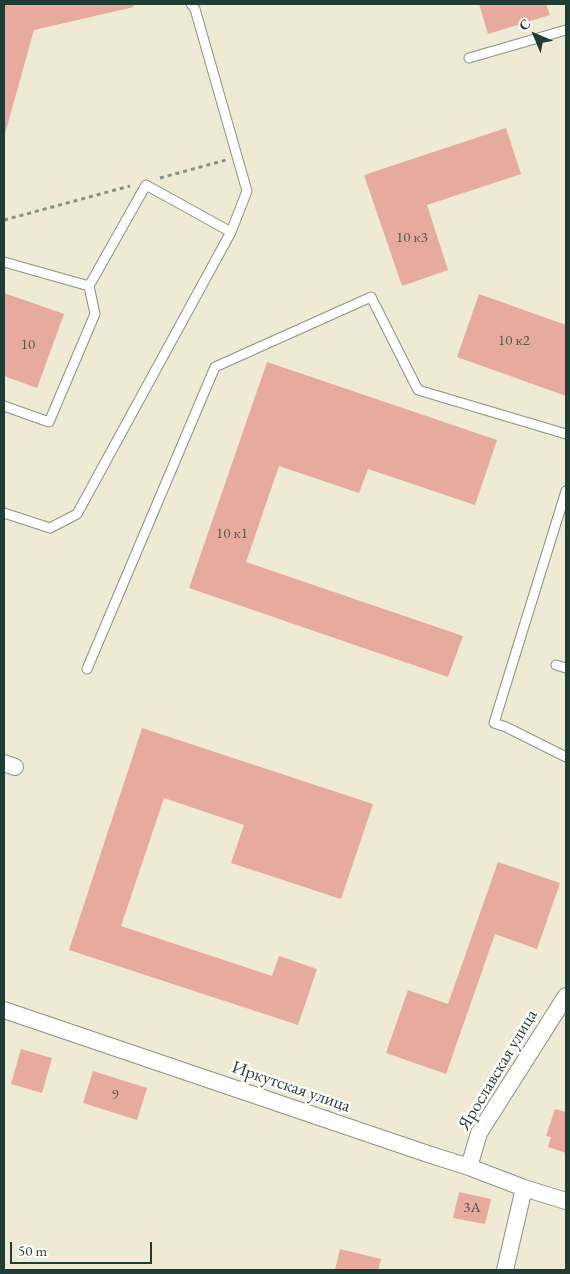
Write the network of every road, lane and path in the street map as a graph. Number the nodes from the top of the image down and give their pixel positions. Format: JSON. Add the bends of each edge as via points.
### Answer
{"nodes":[{"id":1,"x":191,"y":4,"type":"edge"},
{"id":2,"x":566,"y":30,"type":"edge"},
{"id":3,"x":469,"y":58,"type":"dead end"},
{"id":4,"x":236,"y":157,"type":"junction"},
{"id":5,"x":153,"y":180,"type":"dead end"},
{"id":6,"x":134,"y":185,"type":"dead end"},
{"id":7,"x":4,"y":220,"type":"edge"},
{"id":8,"x":231,"y":232,"type":"junction"},
{"id":9,"x":4,"y":262,"type":"edge"},
{"id":10,"x":89,"y":286,"type":"junction"},
{"id":11,"x":4,"y":406,"type":"edge"},
{"id":12,"x":566,"y":434,"type":"edge"},
{"id":13,"x":566,"y":492,"type":"edge"},
{"id":14,"x":4,"y":513,"type":"edge"},
{"id":15,"x":556,"y":665,"type":"dead end"},
{"id":16,"x":566,"y":668,"type":"edge"},
{"id":17,"x":88,"y":669,"type":"dead end"},
{"id":18,"x":566,"y":756,"type":"edge"},
{"id":19,"x":566,"y":996,"type":"edge"},
{"id":20,"x":4,"y":1010,"type":"edge"},
{"id":21,"x":469,"y":1167,"type":"junction"},
{"id":22,"x":524,"y":1188,"type":"junction"},
{"id":23,"x":566,"y":1201,"type":"edge"},
{"id":24,"x":505,"y":1270,"type":"edge"}],
"edges":[{"from":1,"to":4,"type":"lane"},
{"from":2,"to":3,"type":"lane"},
{"from":4,"to":5,"type":"path"},
{"from":4,"to":8,"type":"lane","via":[[247,191]]},
{"from":6,"to":7,"type":"path"},
{"from":8,"to":10,"type":"lane","via":[[146,185]]},
{"from":8,"to":14,"type":"lane","via":[[77,514],[50,528]]},
{"from":9,"to":10,"type":"lane"},
{"from":10,"to":11,"type":"lane","via":[[95,314],[49,422]]},
{"from":12,"to":17,"type":"lane","via":[[418,390],[371,298],[215,367]]},
{"from":13,"to":18,"type":"lane","via":[[494,723]]},
{"from":15,"to":16,"type":"lane"},
{"from":19,"to":21,"type":"street","name":"Ярославская улица","via":[[479,1132]]},
{"from":20,"to":21,"type":"street","name":"Иркутская улица"},
{"from":21,"to":22,"type":"street","name":"Иркутская улица"},
{"from":22,"to":23,"type":"street","name":"Иркутская улица"},
{"from":22,"to":24,"type":"street"}]}
